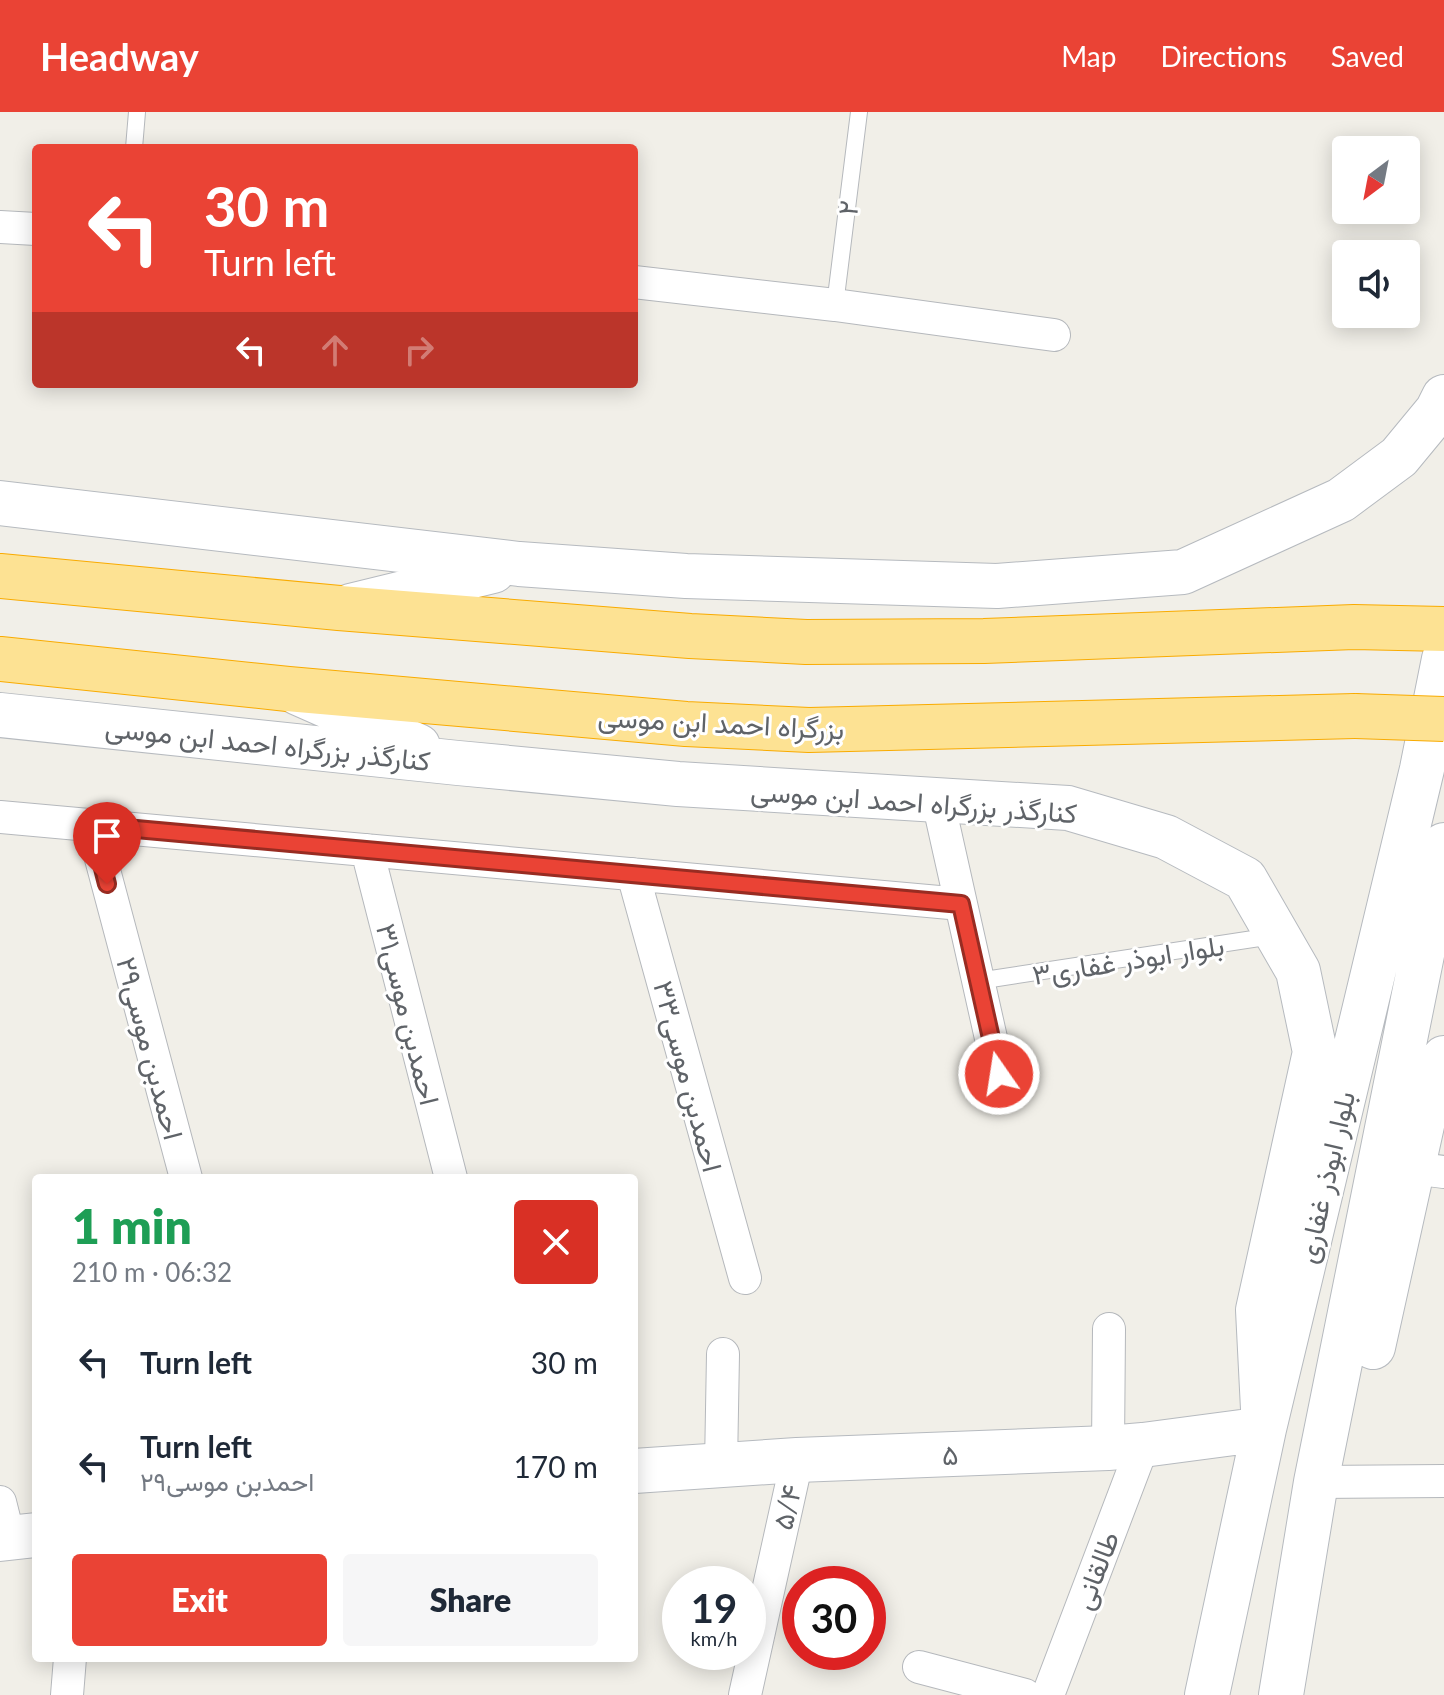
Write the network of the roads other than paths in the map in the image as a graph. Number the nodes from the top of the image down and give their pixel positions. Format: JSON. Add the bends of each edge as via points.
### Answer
{"nodes":[{"id":1,"x":137,"y":112,"type":"edge"},
{"id":2,"x":859,"y":112,"type":"edge"},
{"id":3,"x":134,"y":144,"type":"edge"},
{"id":4,"x":0,"y":227,"type":"edge"},
{"id":5,"x":32,"y":229,"type":"edge"},
{"id":6,"x":638,"y":282,"type":"edge"},
{"id":7,"x":835,"y":305,"type":"junction"},
{"id":8,"x":1054,"y":335,"type":"dead end"},
{"id":9,"x":1444,"y":397,"type":"edge"},
{"id":10,"x":0,"y":503,"type":"edge"},
{"id":11,"x":519,"y":564,"type":"junction"},
{"id":12,"x":0,"y":576,"type":"edge"},
{"id":13,"x":339,"y":608,"type":"junction"},
{"id":14,"x":1444,"y":629,"type":"edge"},
{"id":15,"x":0,"y":659,"type":"edge"},
{"id":16,"x":1444,"y":659,"type":"edge"},
{"id":17,"x":288,"y":689,"type":"junction"},
{"id":18,"x":0,"y":715,"type":"edge"},
{"id":19,"x":1444,"y":719,"type":"edge"},
{"id":20,"x":458,"y":763,"type":"junction"},
{"id":21,"x":938,"y":801,"type":"junction"},
{"id":22,"x":0,"y":817,"type":"edge"},
{"id":23,"x":92,"y":825,"type":"junction"},
{"id":24,"x":1444,"y":845,"type":"edge"},
{"id":25,"x":367,"y":850,"type":"junction"},
{"id":26,"x":633,"y":874,"type":"junction"},
{"id":27,"x":961,"y":904,"type":"junction"},
{"id":28,"x":1278,"y":936,"type":"junction"},
{"id":29,"x":978,"y":981,"type":"junction"},
{"id":30,"x":1444,"y":1058,"type":"edge"},
{"id":31,"x":999,"y":1074,"type":"dead end"},
{"id":32,"x":1428,"y":1170,"type":"edge"},
{"id":33,"x":185,"y":1174,"type":"edge"},
{"id":34,"x":450,"y":1174,"type":"edge"},
{"id":35,"x":745,"y":1278,"type":"dead end"},
{"id":36,"x":1109,"y":1329,"type":"dead end"},
{"id":37,"x":723,"y":1354,"type":"dead end"},
{"id":38,"x":1264,"y":1429,"type":"junction"},
{"id":39,"x":1126,"y":1446,"type":"junction"},
{"id":40,"x":797,"y":1460,"type":"junction"},
{"id":41,"x":721,"y":1465,"type":"junction"},
{"id":42,"x":638,"y":1471,"type":"edge"},
{"id":43,"x":1444,"y":1481,"type":"edge"},
{"id":44,"x":1316,"y":1482,"type":"junction"},
{"id":45,"x":70,"y":1662,"type":"edge"},
{"id":46,"x":919,"y":1667,"type":"dead end"},
{"id":47,"x":67,"y":1695,"type":"edge"},
{"id":48,"x":745,"y":1695,"type":"edge"},
{"id":49,"x":1025,"y":1695,"type":"edge"},
{"id":50,"x":1048,"y":1695,"type":"edge"},
{"id":51,"x":1207,"y":1695,"type":"edge"},
{"id":52,"x":1281,"y":1695,"type":"edge"}],
"edges":[{"from":1,"to":3,"type":"lane"},
{"from":2,"to":7,"type":"lane","name":"۲"},
{"from":4,"to":5,"type":"street"},
{"from":6,"to":7,"type":"street"},
{"from":7,"to":8,"type":"street"},
{"from":9,"to":11,"type":"main road","via":[[1399,457],[1341,500],[1183,572],[997,586]]},
{"from":10,"to":11,"type":"main road"},
{"from":11,"to":13,"type":"main road"},
{"from":12,"to":13,"type":"highway"},
{"from":13,"to":14,"type":"highway","via":[[806,642]]},
{"from":15,"to":17,"type":"highway","name":"بزرگراه احمد ابن موسی"},
{"from":16,"to":38,"type":"main road","name":"بلوار ابوذر غفاری"},
{"from":17,"to":19,"type":"highway","name":"بزرگراه احمد ابن موسی","bridge":true,"via":[[809,730],[1355,716]]},
{"from":17,"to":20,"type":"main road"},
{"from":18,"to":20,"type":"main road","name":"کنارگذر بزرگراه احمد ابن موسی"},
{"from":20,"to":21,"type":"main road","name":"کنارگذر بزرگراه احمد ابن موسی"},
{"from":21,"to":27,"type":"street"},
{"from":21,"to":28,"type":"main road","name":"کنارگذر بزرگراه احمد ابن موسی","via":[[1068,808],[1166,837],[1245,879]]},
{"from":22,"to":23,"type":"street"},
{"from":23,"to":25,"type":"street"},
{"from":23,"to":33,"type":"street","name":"۲۹احمدبن موسی"},
{"from":24,"to":44,"type":"main road","name":"بلوار ابوذر غفاری"},
{"from":25,"to":26,"type":"street"},
{"from":25,"to":34,"type":"street","name":"۳۱احمدبن موسی"},
{"from":26,"to":27,"type":"street"},
{"from":26,"to":35,"type":"street","name":"۳۳احمدبن موسی"},
{"from":27,"to":29,"type":"street"},
{"from":28,"to":29,"type":"lane","name":"بلوار ابوذر غفاری۳"},
{"from":28,"to":38,"type":"main road","name":"کنارگذر بزرگراه احمد ابن موسی","via":[[1298,971],[1315,1052],[1258,1310]]},
{"from":29,"to":31,"type":"street"},
{"from":30,"to":32,"type":"main road","via":[[1428,1098]]},
{"from":32,"to":44,"type":"main road","via":[[1373,1345]]},
{"from":36,"to":39,"type":"street"},
{"from":37,"to":41,"type":"street"},
{"from":38,"to":39,"type":"main road","name":"۵"},
{"from":38,"to":51,"type":"main road","name":"بلوار ابوذر غفاری"},
{"from":39,"to":40,"type":"main road","name":"۵"},
{"from":39,"to":50,"type":"street","name":"طالقانی"},
{"from":40,"to":41,"type":"main road","name":"۵"},
{"from":40,"to":48,"type":"street","name":"۵/۴"},
{"from":41,"to":42,"type":"main road","name":"۵"},
{"from":43,"to":44,"type":"street"},
{"from":44,"to":52,"type":"main road","name":"بلوار ابوذر غفاری"},
{"from":45,"to":47,"type":"street"},
{"from":46,"to":49,"type":"street"}]}
